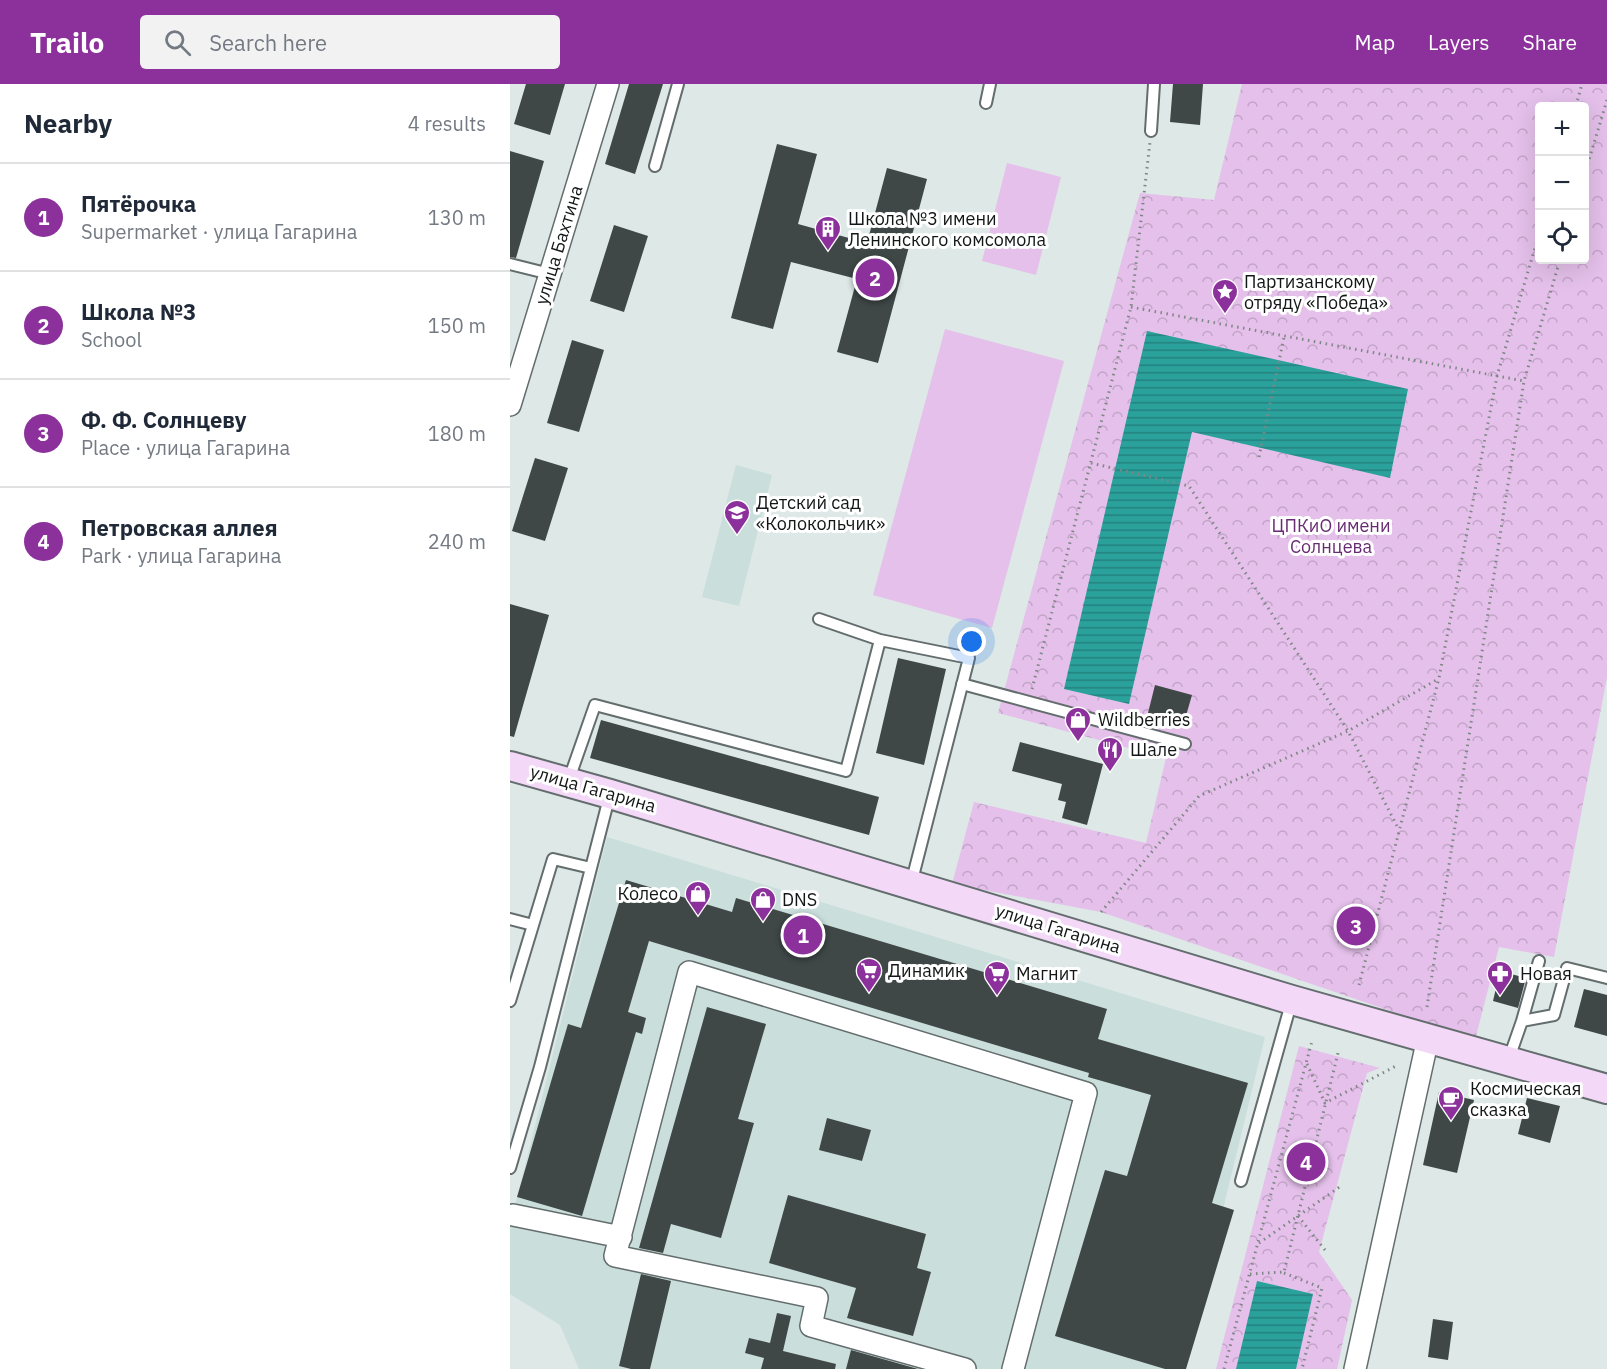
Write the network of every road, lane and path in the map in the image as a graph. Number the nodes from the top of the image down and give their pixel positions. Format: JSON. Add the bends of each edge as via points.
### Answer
{"nodes":[{"id":1,"x":608,"y":84,"type":"edge"},
{"id":2,"x":678,"y":84,"type":"edge"},
{"id":3,"x":990,"y":84,"type":"edge"},
{"id":4,"x":1154,"y":84,"type":"edge"},
{"id":5,"x":1582,"y":84,"type":"edge"},
{"id":6,"x":1607,"y":100,"type":"edge"},
{"id":7,"x":1577,"y":102,"type":"edge"},
{"id":8,"x":986,"y":103,"type":"dead end"},
{"id":9,"x":1151,"y":131,"type":"joint"},
{"id":10,"x":1589,"y":159,"type":"edge"},
{"id":11,"x":654,"y":166,"type":"dead end"},
{"id":12,"x":1535,"y":245,"type":"edge"},
{"id":13,"x":510,"y":264,"type":"edge"},
{"id":14,"x":1559,"y":264,"type":"edge"},
{"id":15,"x":550,"y":274,"type":"junction"},
{"id":16,"x":1131,"y":307,"type":"junction"},
{"id":17,"x":1284,"y":337,"type":"junction"},
{"id":18,"x":1497,"y":376,"type":"junction"},
{"id":19,"x":1524,"y":381,"type":"junction"},
{"id":20,"x":510,"y":405,"type":"edge"},
{"id":21,"x":1258,"y":457,"type":"dead end"},
{"id":22,"x":1091,"y":463,"type":"junction"},
{"id":23,"x":819,"y":620,"type":"dead end"},
{"id":24,"x":880,"y":639,"type":"junction"},
{"id":25,"x":1439,"y":678,"type":"junction"},
{"id":26,"x":962,"y":684,"type":"junction"},
{"id":27,"x":1029,"y":702,"type":"junction"},
{"id":28,"x":1348,"y":731,"type":"junction"},
{"id":29,"x":1185,"y":744,"type":"dead end"},
{"id":30,"x":510,"y":766,"type":"edge"},
{"id":31,"x":568,"y":782,"type":"junction"},
{"id":32,"x":610,"y":794,"type":"junction"},
{"id":33,"x":1399,"y":830,"type":"junction"},
{"id":34,"x":591,"y":868,"type":"junction"},
{"id":35,"x":911,"y":884,"type":"junction"},
{"id":36,"x":1101,"y":912,"type":"dead end"},
{"id":37,"x":510,"y":919,"type":"edge"},
{"id":38,"x":533,"y":926,"type":"junction"},
{"id":39,"x":1539,"y":961,"type":"dead end"},
{"id":40,"x":1607,"y":978,"type":"edge"},
{"id":41,"x":1359,"y":985,"type":"dead end"},
{"id":42,"x":1292,"y":999,"type":"junction"},
{"id":43,"x":510,"y":1001,"type":"edge"},
{"id":44,"x":1427,"y":1007,"type":"dead end"},
{"id":45,"x":1522,"y":1022,"type":"junction"},
{"id":46,"x":1428,"y":1038,"type":"junction"},
{"id":47,"x":1312,"y":1041,"type":"dead end"},
{"id":48,"x":1339,"y":1049,"type":"dead end"},
{"id":49,"x":1508,"y":1061,"type":"junction"},
{"id":50,"x":1306,"y":1062,"type":"junction"},
{"id":51,"x":1396,"y":1066,"type":"dead end"},
{"id":52,"x":1607,"y":1089,"type":"edge"},
{"id":53,"x":1324,"y":1103,"type":"junction"},
{"id":54,"x":510,"y":1168,"type":"edge"},
{"id":55,"x":1241,"y":1181,"type":"dead end"},
{"id":56,"x":1341,"y":1186,"type":"dead end"},
{"id":57,"x":511,"y":1214,"type":"edge"},
{"id":58,"x":1298,"y":1215,"type":"junction"},
{"id":59,"x":621,"y":1237,"type":"junction"},
{"id":60,"x":1257,"y":1244,"type":"junction"},
{"id":61,"x":1325,"y":1250,"type":"dead end"},
{"id":62,"x":1284,"y":1272,"type":"junction"},
{"id":63,"x":1250,"y":1274,"type":"junction"},
{"id":64,"x":965,"y":1369,"type":"edge"},
{"id":65,"x":1013,"y":1369,"type":"edge"},
{"id":66,"x":1224,"y":1369,"type":"edge"},
{"id":67,"x":1302,"y":1369,"type":"edge"},
{"id":68,"x":1355,"y":1369,"type":"edge"}],
"edges":[{"from":1,"to":15,"type":"street","name":"улица Бахтина"},
{"from":2,"to":11,"type":"lane"},
{"from":3,"to":8,"type":"lane"},
{"from":4,"to":9,"type":"lane"},
{"from":5,"to":7,"type":"path"},
{"from":6,"to":10,"type":"path"},
{"from":9,"to":16,"type":"path"},
{"from":12,"to":18,"type":"path"},
{"from":13,"to":15,"type":"lane"},
{"from":14,"to":19,"type":"path"},
{"from":15,"to":20,"type":"street","name":"улица Бахтина"},
{"from":16,"to":17,"type":"path"},
{"from":16,"to":22,"type":"path"},
{"from":17,"to":18,"type":"path"},
{"from":17,"to":21,"type":"path"},
{"from":18,"to":19,"type":"path"},
{"from":18,"to":25,"type":"path"},
{"from":19,"to":44,"type":"path"},
{"from":22,"to":27,"type":"path"},
{"from":22,"to":28,"type":"path","via":[[1189,486]]},
{"from":23,"to":24,"type":"lane"},
{"from":24,"to":26,"type":"lane","via":[[969,658]]},
{"from":24,"to":31,"type":"lane","via":[[846,771],[595,705]]},
{"from":25,"to":28,"type":"path"},
{"from":25,"to":33,"type":"path"},
{"from":26,"to":27,"type":"lane"},
{"from":26,"to":35,"type":"lane"},
{"from":27,"to":29,"type":"lane"},
{"from":28,"to":33,"type":"path"},
{"from":28,"to":36,"type":"path","via":[[1199,796]]},
{"from":30,"to":31,"type":"main road","name":"улица Гагарина"},
{"from":31,"to":32,"type":"main road","name":"улица Гагарина"},
{"from":32,"to":34,"type":"lane"},
{"from":32,"to":35,"type":"main road","name":"улица Гагарина"},
{"from":33,"to":41,"type":"path"},
{"from":34,"to":38,"type":"lane","via":[[553,859]]},
{"from":34,"to":54,"type":"lane"},
{"from":35,"to":42,"type":"main road","name":"улица Гагарина"},
{"from":37,"to":38,"type":"lane"},
{"from":38,"to":43,"type":"lane"},
{"from":39,"to":45,"type":"lane"},
{"from":40,"to":45,"type":"lane","via":[[1567,968],[1554,1015]]},
{"from":42,"to":46,"type":"main road","name":"улица Гагарина"},
{"from":42,"to":55,"type":"lane"},
{"from":45,"to":49,"type":"lane"},
{"from":46,"to":49,"type":"main road","name":"улица Гагарина"},
{"from":46,"to":68,"type":"street"},
{"from":47,"to":50,"type":"path"},
{"from":48,"to":53,"type":"path"},
{"from":49,"to":52,"type":"main road","name":"улица Гагарина"},
{"from":50,"to":53,"type":"path"},
{"from":50,"to":60,"type":"path"},
{"from":51,"to":53,"type":"path"},
{"from":53,"to":58,"type":"path"},
{"from":56,"to":58,"type":"path"},
{"from":57,"to":59,"type":"street"},
{"from":58,"to":60,"type":"path"},
{"from":58,"to":61,"type":"path"},
{"from":58,"to":62,"type":"path"},
{"from":59,"to":64,"type":"street","via":[[615,1256],[817,1298],[811,1326]]},
{"from":59,"to":65,"type":"street","via":[[689,972],[1086,1094]]},
{"from":60,"to":63,"type":"path"},
{"from":62,"to":63,"type":"path"},
{"from":62,"to":67,"type":"path","via":[[1322,1288]]},
{"from":63,"to":66,"type":"path"}]}
